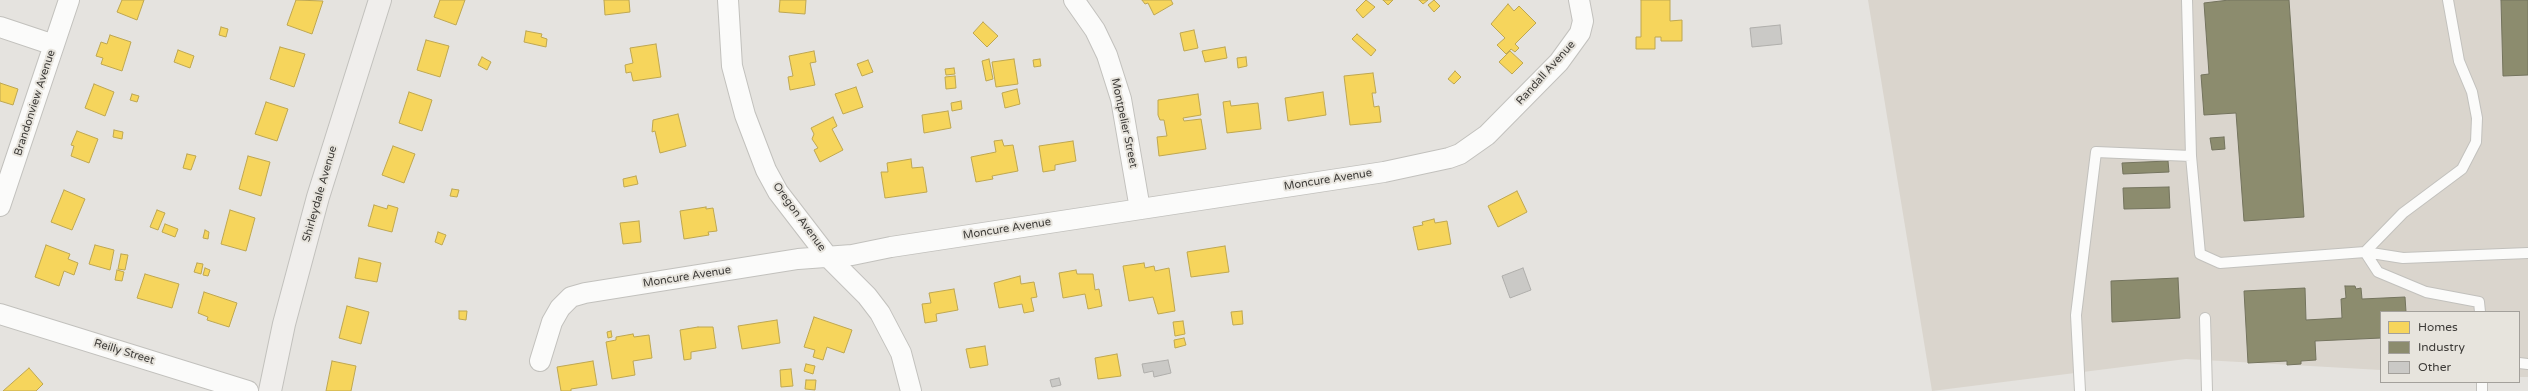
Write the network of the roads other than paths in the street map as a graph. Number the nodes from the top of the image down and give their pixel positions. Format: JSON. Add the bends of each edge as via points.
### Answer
{"nodes":[{"id":1,"x":69,"y":0,"type":"edge"},
{"id":2,"x":380,"y":0,"type":"edge"},
{"id":3,"x":728,"y":0,"type":"edge"},
{"id":4,"x":1074,"y":0,"type":"edge"},
{"id":5,"x":1579,"y":0,"type":"edge"},
{"id":6,"x":2187,"y":0,"type":"edge"},
{"id":7,"x":2448,"y":0,"type":"edge"},
{"id":8,"x":0,"y":27,"type":"edge"},
{"id":9,"x":54,"y":45,"type":"junction"},
{"id":10,"x":1504,"y":119,"type":"joint"},
{"id":11,"x":2191,"y":156,"type":"junction"},
{"id":12,"x":0,"y":206,"type":"edge"},
{"id":13,"x":1140,"y":209,"type":"junction"},
{"id":14,"x":2365,"y":252,"type":"junction"},
{"id":15,"x":2528,"y":253,"type":"edge"},
{"id":16,"x":828,"y":257,"type":"junction"},
{"id":17,"x":2480,"y":311,"type":"edge"},
{"id":18,"x":0,"y":314,"type":"edge"},
{"id":19,"x":2205,"y":318,"type":"dead end"},
{"id":20,"x":540,"y":362,"type":"dead end"},
{"id":21,"x":248,"y":391,"type":"edge"},
{"id":22,"x":270,"y":391,"type":"edge"},
{"id":23,"x":911,"y":391,"type":"edge"},
{"id":24,"x":2080,"y":391,"type":"edge"},
{"id":25,"x":2207,"y":391,"type":"edge"}],
"edges":[{"from":1,"to":9,"type":"street","name":"Brandonview Avenue"},
{"from":2,"to":22,"type":"street","name":"Shirleydale Avenue","via":[[318,197],[284,324]]},
{"from":3,"to":16,"type":"street","name":"Oregon Avenue","via":[[732,66],[756,146],[778,192]]},
{"from":4,"to":13,"type":"street","name":"Montpelier Street","via":[[1095,30],[1107,55],[1120,99]]},
{"from":5,"to":10,"type":"street","name":"Randall Avenue","via":[[1583,21],[1578,38],[1559,62]]},
{"from":6,"to":11,"type":"lane"},
{"from":7,"to":14,"type":"lane","via":[[2459,61],[2472,92],[2477,118],[2476,142],[2462,169],[2403,213]]},
{"from":8,"to":9,"type":"street"},
{"from":9,"to":12,"type":"street","name":"Brandonview Avenue"},
{"from":10,"to":13,"type":"street","name":"Moncure Avenue","via":[[1487,135],[1460,154],[1449,158],[1384,172]]},
{"from":11,"to":14,"type":"lane","via":[[2200,254],[2220,263]]},
{"from":11,"to":24,"type":"lane","via":[[2096,152],[2076,315]]},
{"from":13,"to":16,"type":"street","name":"Moncure Avenue"},
{"from":14,"to":15,"type":"lane","via":[[2404,258]]},
{"from":14,"to":17,"type":"lane","via":[[2378,272],[2426,292],[2479,302]]},
{"from":16,"to":20,"type":"street","name":"Moncure Avenue","via":[[798,259],[571,297],[560,308],[552,322]]},
{"from":16,"to":23,"type":"street","name":"Oregon Avenue","via":[[880,313],[901,353]]},
{"from":18,"to":21,"type":"street","name":"Reilly Street"},
{"from":19,"to":25,"type":"lane"}]}
